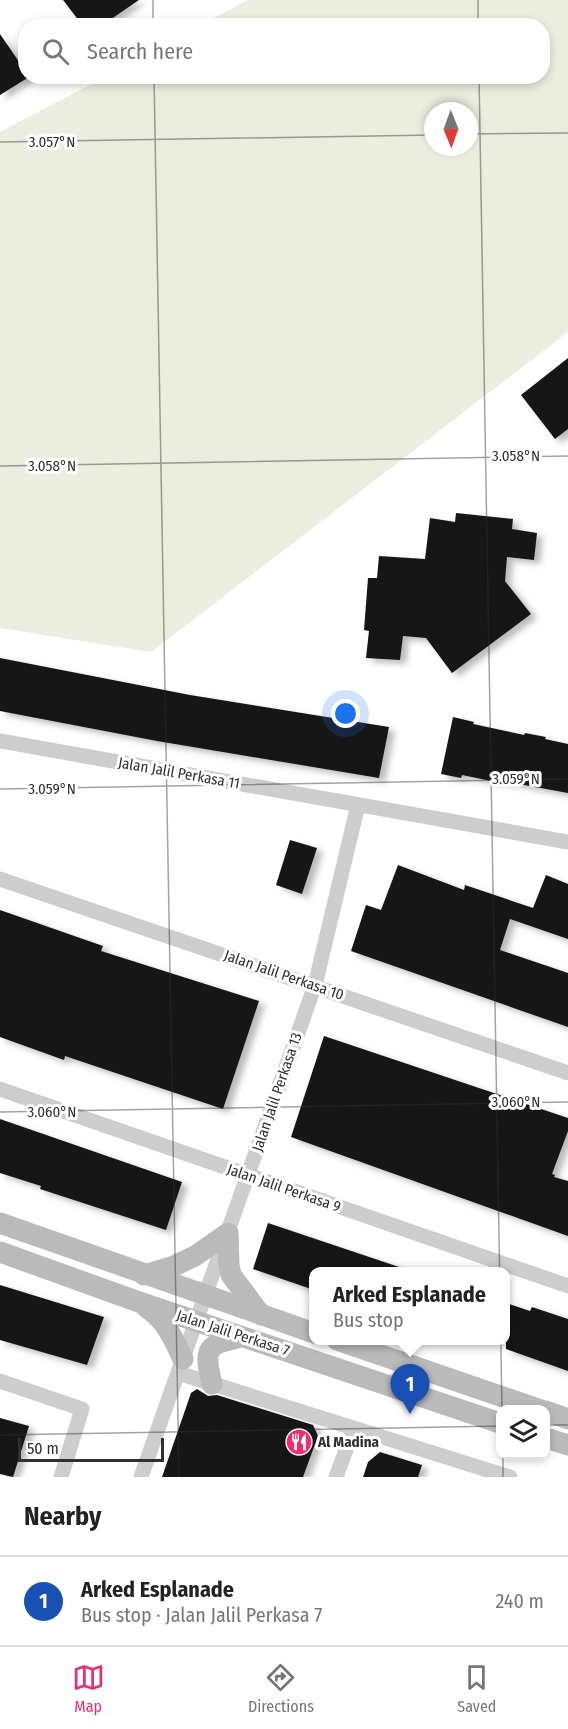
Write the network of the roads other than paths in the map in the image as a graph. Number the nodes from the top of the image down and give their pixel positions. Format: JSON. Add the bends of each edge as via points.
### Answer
{"nodes":[{"id":1,"x":0,"y":741,"type":"edge"},
{"id":2,"x":358,"y":805,"type":"junction"},
{"id":3,"x":568,"y":842,"type":"edge"},
{"id":4,"x":0,"y":879,"type":"edge"},
{"id":5,"x":315,"y":985,"type":"junction"},
{"id":6,"x":568,"y":1073,"type":"edge"},
{"id":7,"x":0,"y":1089,"type":"edge"},
{"id":8,"x":248,"y":1175,"type":"junction"},
{"id":9,"x":0,"y":1223,"type":"edge"},
{"id":10,"x":228,"y":1233,"type":"junction"},
{"id":11,"x":0,"y":1252,"type":"edge"},
{"id":12,"x":144,"y":1275,"type":"junction"},
{"id":13,"x":568,"y":1286,"type":"edge"},
{"id":14,"x":205,"y":1296,"type":"junction"},
{"id":15,"x":139,"y":1302,"type":"junction"},
{"id":16,"x":261,"y":1315,"type":"junction"},
{"id":17,"x":197,"y":1321,"type":"junction"},
{"id":18,"x":309,"y":1331,"type":"edge"},
{"id":19,"x":243,"y":1336,"type":"junction"},
{"id":20,"x":349,"y":1345,"type":"edge"},
{"id":21,"x":181,"y":1366,"type":"junction"},
{"id":22,"x":0,"y":1381,"type":"edge"},
{"id":23,"x":212,"y":1384,"type":"junction"},
{"id":24,"x":526,"y":1405,"type":"edge"},
{"id":25,"x":550,"y":1412,"type":"edge"},
{"id":26,"x":568,"y":1419,"type":"edge"},
{"id":27,"x":496,"y":1421,"type":"edge"},
{"id":28,"x":354,"y":1428,"type":"junction"},
{"id":29,"x":550,"y":1439,"type":"edge"},
{"id":30,"x":568,"y":1445,"type":"edge"},
{"id":31,"x":61,"y":1477,"type":"edge"},
{"id":32,"x":141,"y":1477,"type":"edge"},
{"id":33,"x":336,"y":1477,"type":"edge"},
{"id":34,"x":510,"y":1477,"type":"edge"}],
"edges":[{"from":1,"to":2,"type":"street","name":"Jalan Jalil Perkasa 11"},
{"from":2,"to":3,"type":"street","name":"Jalan Jalil Perkasa 11"},
{"from":2,"to":5,"type":"street","name":"Jalan Jalil Perkasa 13"},
{"from":4,"to":5,"type":"street","name":"Jalan Jalil Perkasa 10"},
{"from":5,"to":6,"type":"street","name":"Jalan Jalil Perkasa 10"},
{"from":5,"to":8,"type":"street","name":"Jalan Jalil Perkasa 13"},
{"from":7,"to":8,"type":"street","name":"Jalan Jalil Perkasa 9"},
{"from":8,"to":10,"type":"street","name":"Jalan Jalil Perkasa 13"},
{"from":8,"to":13,"type":"street","name":"Jalan Jalil Perkasa 9"},
{"from":9,"to":12,"type":"street","name":"Jalan Jalil Perkasa 7"},
{"from":10,"to":12,"type":"street","via":[[195,1256]]},
{"from":10,"to":14,"type":"street","name":"Jalan Jalil Perkasa 13"},
{"from":10,"to":16,"type":"street","via":[[231,1275]]},
{"from":11,"to":15,"type":"street","name":"Jalan Jalil Perkasa 7"},
{"from":12,"to":14,"type":"street","name":"Jalan Jalil Perkasa 7"},
{"from":14,"to":16,"type":"street","name":"Jalan Jalil Perkasa 7"},
{"from":14,"to":17,"type":"street","name":"Jalan Jalil Perkasa 13"},
{"from":15,"to":17,"type":"street","name":"Jalan Jalil Perkasa 7"},
{"from":15,"to":21,"type":"street","via":[[165,1323]]},
{"from":16,"to":18,"type":"street","name":"Jalan Jalil Perkasa 7"},
{"from":17,"to":19,"type":"street","name":"Jalan Jalil Perkasa 7"},
{"from":17,"to":21,"type":"street","name":"Jalan Jalil Perkasa 13"},
{"from":19,"to":23,"type":"street","via":[[220,1341],[209,1352],[207,1365]]},
{"from":19,"to":27,"type":"street","name":"Jalan Jalil Perkasa 7"},
{"from":20,"to":24,"type":"street"},
{"from":21,"to":23,"type":"street"},
{"from":21,"to":32,"type":"street","name":"Jalan Jalil Perkasa 13"},
{"from":22,"to":31,"type":"street","via":[[82,1409]]},
{"from":23,"to":28,"type":"street"},
{"from":25,"to":26,"type":"street"},
{"from":28,"to":33,"type":"street"},
{"from":28,"to":34,"type":"street"},
{"from":29,"to":30,"type":"street"}]}
